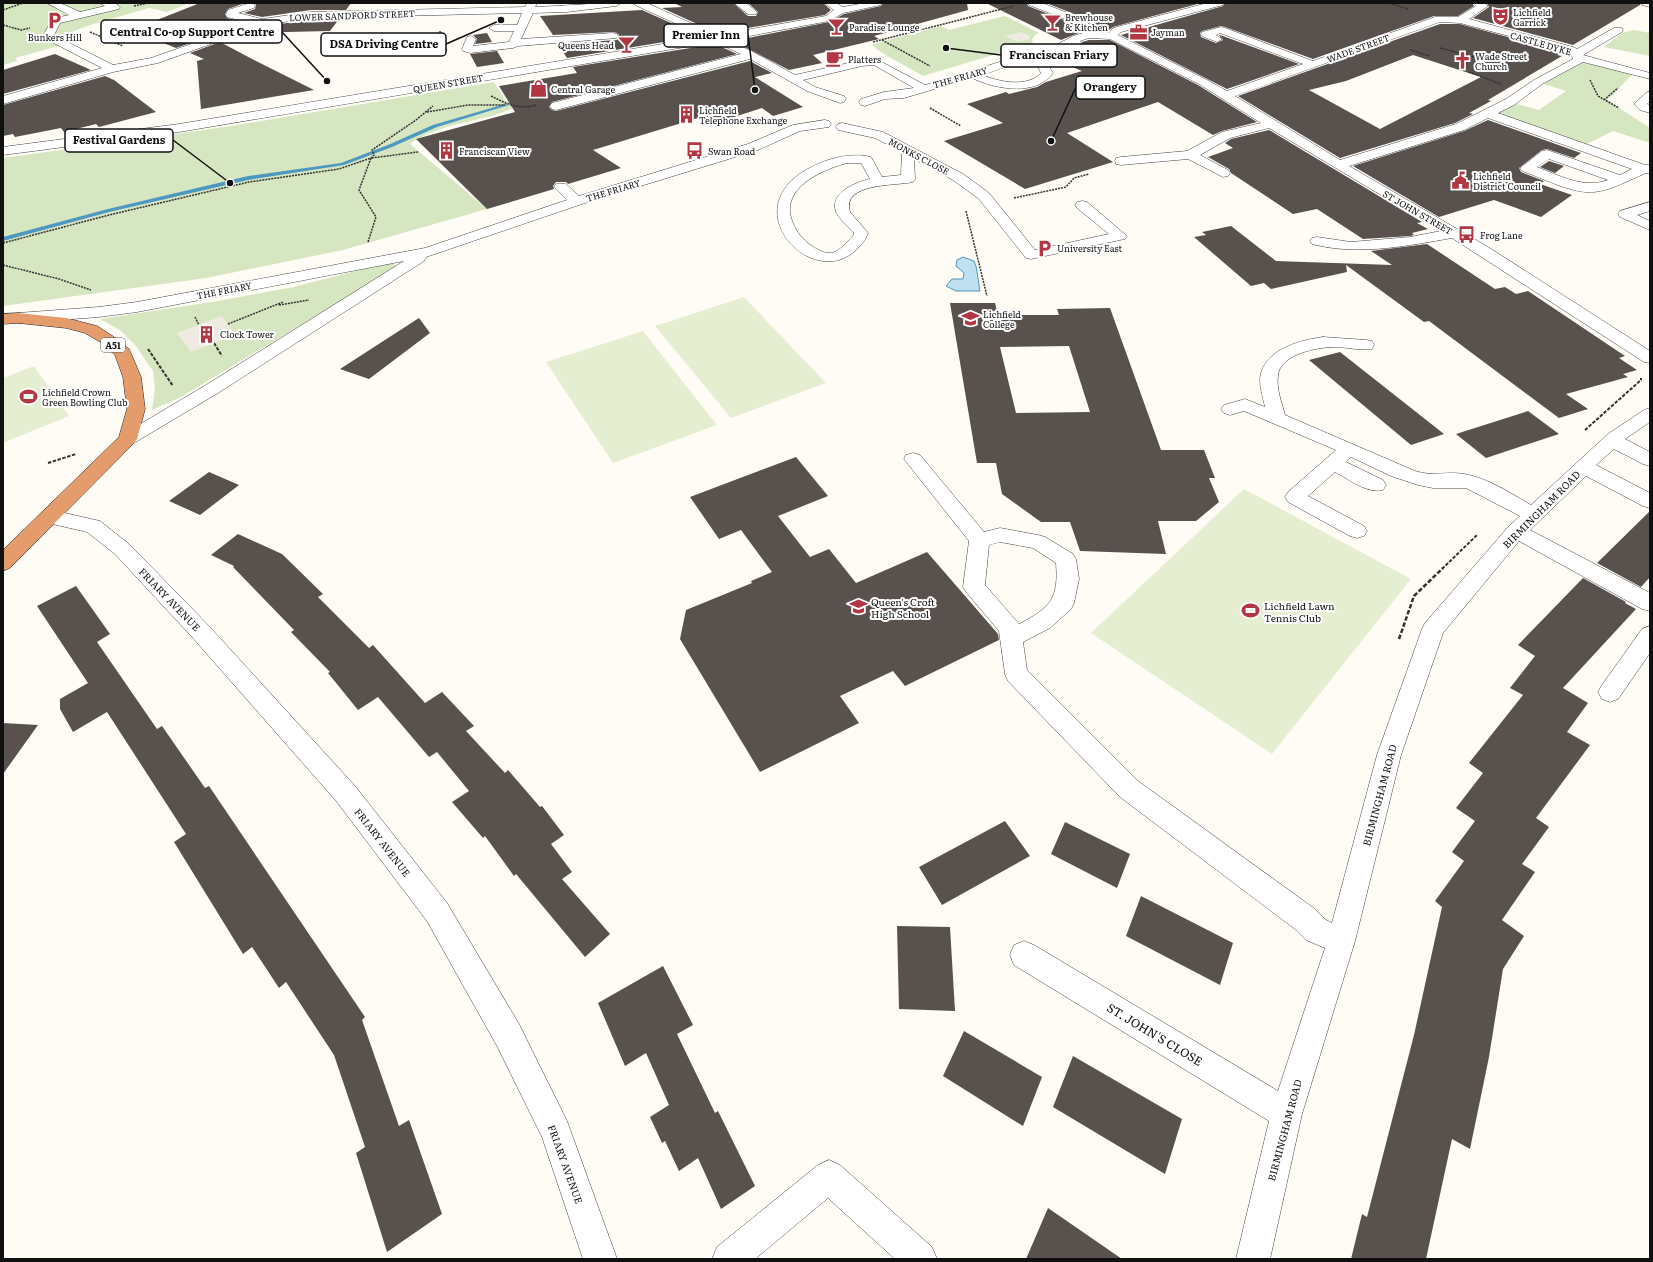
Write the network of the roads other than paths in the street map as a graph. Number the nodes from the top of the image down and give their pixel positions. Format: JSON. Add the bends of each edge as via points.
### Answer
{"nodes":[{"id":1,"x":52,"y":3,"type":"edge"},
{"id":2,"x":105,"y":3,"type":"edge"},
{"id":3,"x":429,"y":3,"type":"edge"},
{"id":4,"x":616,"y":3,"type":"edge"},
{"id":5,"x":639,"y":3,"type":"edge"},
{"id":6,"x":829,"y":3,"type":"edge"},
{"id":7,"x":877,"y":3,"type":"edge"},
{"id":8,"x":1033,"y":3,"type":"edge"},
{"id":9,"x":1219,"y":3,"type":"edge"},
{"id":10,"x":1478,"y":3,"type":"edge"},
{"id":11,"x":1646,"y":3,"type":"edge"},
{"id":12,"x":741,"y":4,"type":"edge"},
{"id":13,"x":1650,"y":4,"type":"edge"},
{"id":14,"x":250,"y":6,"type":"dead end"},
{"id":15,"x":530,"y":7,"type":"edge"},
{"id":16,"x":754,"y":8,"type":"edge"},
{"id":17,"x":841,"y":10,"type":"junction"},
{"id":18,"x":422,"y":13,"type":"junction"},
{"id":19,"x":77,"y":15,"type":"junction"},
{"id":20,"x":1460,"y":20,"type":"junction"},
{"id":21,"x":262,"y":22,"type":"junction"},
{"id":22,"x":494,"y":28,"type":"dead end"},
{"id":23,"x":521,"y":28,"type":"junction"},
{"id":24,"x":1618,"y":30,"type":"dead end"},
{"id":25,"x":614,"y":36,"type":"dead end"},
{"id":26,"x":1112,"y":36,"type":"junction"},
{"id":27,"x":716,"y":38,"type":"junction"},
{"id":28,"x":471,"y":39,"type":"dead end"},
{"id":29,"x":1094,"y":39,"type":"junction"},
{"id":30,"x":1217,"y":39,"type":"dead end"},
{"id":31,"x":514,"y":42,"type":"junction"},
{"id":32,"x":674,"y":45,"type":"junction"},
{"id":33,"x":752,"y":55,"type":"junction"},
{"id":34,"x":1028,"y":57,"type":"junction"},
{"id":35,"x":1578,"y":57,"type":"junction"},
{"id":36,"x":1312,"y":64,"type":"junction"},
{"id":37,"x":112,"y":70,"type":"junction"},
{"id":38,"x":972,"y":74,"type":"junction"},
{"id":39,"x":634,"y":76,"type":"dead end"},
{"id":40,"x":1650,"y":76,"type":"edge"},
{"id":41,"x":793,"y":79,"type":"junction"},
{"id":42,"x":1204,"y":82,"type":"junction"},
{"id":43,"x":923,"y":88,"type":"junction"},
{"id":44,"x":904,"y":94,"type":"junction"},
{"id":45,"x":1650,"y":95,"type":"edge"},
{"id":46,"x":1225,"y":96,"type":"junction"},
{"id":47,"x":815,"y":97,"type":"junction"},
{"id":48,"x":840,"y":99,"type":"junction"},
{"id":49,"x":3,"y":100,"type":"edge"},
{"id":50,"x":865,"y":102,"type":"junction"},
{"id":51,"x":556,"y":106,"type":"road end"},
{"id":52,"x":1650,"y":109,"type":"edge"},
{"id":53,"x":1487,"y":113,"type":"junction"},
{"id":54,"x":826,"y":124,"type":"junction"},
{"id":55,"x":1270,"y":124,"type":"junction"},
{"id":56,"x":842,"y":126,"type":"junction"},
{"id":57,"x":797,"y":128,"type":"junction"},
{"id":58,"x":879,"y":135,"type":"junction"},
{"id":59,"x":908,"y":150,"type":"junction"},
{"id":60,"x":3,"y":152,"type":"edge"},
{"id":61,"x":1190,"y":155,"type":"junction"},
{"id":62,"x":1121,"y":161,"type":"dead end"},
{"id":63,"x":1338,"y":165,"type":"junction"},
{"id":64,"x":1645,"y":172,"type":"edge"},
{"id":65,"x":1223,"y":173,"type":"dead end"},
{"id":66,"x":1619,"y":180,"type":"junction"},
{"id":67,"x":878,"y":181,"type":"junction"},
{"id":68,"x":561,"y":186,"type":"dead end"},
{"id":69,"x":577,"y":201,"type":"junction"},
{"id":70,"x":1082,"y":206,"type":"dead end"},
{"id":71,"x":1650,"y":206,"type":"edge"},
{"id":72,"x":1650,"y":226,"type":"edge"},
{"id":73,"x":1455,"y":233,"type":"junction"},
{"id":74,"x":1317,"y":241,"type":"dead end"},
{"id":75,"x":428,"y":252,"type":"junction"},
{"id":76,"x":10,"y":318,"type":"edge"},
{"id":77,"x":1366,"y":346,"type":"dead end"},
{"id":78,"x":1650,"y":358,"type":"edge"},
{"id":79,"x":1230,"y":409,"type":"dead end"},
{"id":80,"x":1650,"y":414,"type":"edge"},
{"id":81,"x":1276,"y":418,"type":"junction"},
{"id":82,"x":128,"y":439,"type":"junction"},
{"id":83,"x":1612,"y":440,"type":"junction"},
{"id":84,"x":1349,"y":449,"type":"junction"},
{"id":85,"x":913,"y":459,"type":"dead end"},
{"id":86,"x":1650,"y":460,"type":"edge"},
{"id":87,"x":1333,"y":463,"type":"junction"},
{"id":88,"x":1584,"y":467,"type":"junction"},
{"id":89,"x":1376,"y":485,"type":"dead end"},
{"id":90,"x":1650,"y":500,"type":"edge"},
{"id":91,"x":51,"y":517,"type":"junction"},
{"id":92,"x":1525,"y":523,"type":"junction"},
{"id":93,"x":1357,"y":531,"type":"dead end"},
{"id":94,"x":979,"y":540,"type":"junction"},
{"id":95,"x":3,"y":563,"type":"edge"},
{"id":96,"x":1650,"y":603,"type":"edge"},
{"id":97,"x":1650,"y":635,"type":"edge"},
{"id":98,"x":1012,"y":638,"type":"junction"},
{"id":99,"x":1610,"y":692,"type":"dead end"},
{"id":100,"x":1342,"y":941,"type":"junction"},
{"id":101,"x":1024,"y":955,"type":"dead end"},
{"id":102,"x":1286,"y":1114,"type":"junction"},
{"id":103,"x":600,"y":1259,"type":"edge"},
{"id":104,"x":729,"y":1259,"type":"edge"},
{"id":105,"x":920,"y":1259,"type":"edge"},
{"id":106,"x":1252,"y":1259,"type":"edge"}],
"edges":[{"from":1,"to":19,"type":"street"},
{"from":2,"to":19,"type":"street","via":[[115,7]]},
{"from":3,"to":18,"type":"street"},
{"from":4,"to":15,"type":"street","name":"LOWER SANDFORD STREET","via":[[567,9]]},
{"from":5,"to":27,"type":"street"},
{"from":6,"to":17,"type":"street"},
{"from":7,"to":17,"type":"street","name":"QUEEN STREET"},
{"from":8,"to":29,"type":"street","via":[[1082,22]]},
{"from":9,"to":26,"type":"street","via":[[1117,30]]},
{"from":10,"to":20,"type":"street","via":[[1483,6]]},
{"from":11,"to":13,"type":"street"},
{"from":12,"to":16,"type":"street"},
{"from":14,"to":21,"type":"street","via":[[232,12],[231,15]]},
{"from":15,"to":18,"type":"street","name":"LOWER SANDFORD STREET"},
{"from":15,"to":23,"type":"street"},
{"from":17,"to":27,"type":"street","name":"QUEEN STREET","via":[[829,18]]},
{"from":18,"to":21,"type":"street","name":"LOWER SANDFORD STREET","via":[[311,15]]},
{"from":19,"to":37,"type":"street","via":[[56,21],[48,36]]},
{"from":20,"to":35,"type":"street","name":"CASTLE DYKE","via":[[1569,49]]},
{"from":20,"to":36,"type":"street","name":"WADE STREET","via":[[1438,19]]},
{"from":21,"to":37,"type":"street","name":"LOWER SANDFORD STREET","via":[[157,60]]},
{"from":22,"to":23,"type":"street"},
{"from":23,"to":31,"type":"street"},
{"from":24,"to":35,"type":"street"},
{"from":25,"to":31,"type":"street"},
{"from":26,"to":29,"type":"street","name":"THE FRIARY"},
{"from":26,"to":42,"type":"street","name":"ST JOHN STREET"},
{"from":27,"to":32,"type":"street","name":"QUEEN STREET"},
{"from":27,"to":33,"type":"street"},
{"from":28,"to":31,"type":"street","via":[[467,49],[470,50],[513,45]]},
{"from":29,"to":34,"type":"street","name":"THE FRIARY"},
{"from":29,"to":42,"type":"street","name":"ST JOHN STREET","via":[[1158,68]]},
{"from":30,"to":36,"type":"street","via":[[1206,34],[1221,30]]},
{"from":32,"to":39,"type":"street","via":[[686,60]]},
{"from":32,"to":60,"type":"street","name":"QUEEN STREET","via":[[179,128]]},
{"from":33,"to":41,"type":"street"},
{"from":33,"to":51,"type":"street"},
{"from":34,"to":38,"type":"street","name":"THE FRIARY"},
{"from":34,"to":38,"type":"street","via":[[1043,66],[1047,73],[1045,77],[1024,84],[1004,85]]},
{"from":35,"to":40,"type":"street","name":"CASTLE DYKE"},
{"from":35,"to":53,"type":"street","via":[[1510,102]]},
{"from":36,"to":46,"type":"street","name":"WADE STREET"},
{"from":37,"to":49,"type":"street","name":"LOWER SANDFORD STREET"},
{"from":38,"to":43,"type":"street","name":"THE FRIARY"},
{"from":41,"to":43,"type":"street","via":[[876,62]]},
{"from":41,"to":47,"type":"street"},
{"from":42,"to":46,"type":"street","name":"ST JOHN STREET"},
{"from":43,"to":44,"type":"street","name":"THE FRIARY"},
{"from":44,"to":50,"type":"street","name":"THE FRIARY","via":[[884,96]]},
{"from":44,"to":50,"type":"street","name":"THE FRIARY","via":[[876,110]]},
{"from":45,"to":52,"type":"street","via":[[1640,104]]},
{"from":46,"to":55,"type":"street","name":"ST JOHN STREET"},
{"from":47,"to":48,"type":"street"},
{"from":47,"to":48,"type":"street"},
{"from":48,"to":50,"type":"street"},
{"from":53,"to":63,"type":"street","via":[[1460,127]]},
{"from":53,"to":64,"type":"street"},
{"from":54,"to":56,"type":"street"},
{"from":54,"to":57,"type":"street","name":"THE FRIARY"},
{"from":54,"to":57,"type":"street","name":"THE FRIARY","via":[[812,114]]},
{"from":55,"to":61,"type":"street","via":[[1226,135]]},
{"from":55,"to":63,"type":"street","name":"ST JOHN STREET"},
{"from":56,"to":58,"type":"street"},
{"from":56,"to":58,"type":"street","via":[[868,122]]},
{"from":57,"to":69,"type":"street","name":"THE FRIARY","via":[[753,147]]},
{"from":58,"to":59,"type":"street","name":"MONKS CLOSE"},
{"from":59,"to":67,"type":"street","via":[[908,179]]},
{"from":59,"to":70,"type":"street","name":"MONKS CLOSE","via":[[958,176],[984,196],[1031,255],[1120,236]]},
{"from":61,"to":62,"type":"street"},
{"from":61,"to":65,"type":"street"},
{"from":63,"to":73,"type":"street","name":"ST JOHN STREET"},
{"from":64,"to":66,"type":"street"},
{"from":66,"to":66,"type":"street","via":[[1586,188],[1527,168],[1547,154]]},
{"from":67,"to":67,"type":"street","via":[[859,187],[848,195],[844,202],[842,208],[845,214],[862,233],[839,256],[818,255],[796,241],[788,230],[783,210],[786,199],[790,190],[810,172],[841,161],[861,158],[866,160]]},
{"from":68,"to":69,"type":"street"},
{"from":69,"to":75,"type":"street","name":"THE FRIARY"},
{"from":71,"to":72,"type":"street","via":[[1626,214]]},
{"from":73,"to":74,"type":"street","via":[[1410,241],[1351,246]]},
{"from":73,"to":78,"type":"street","name":"ST JOHN STREET"},
{"from":75,"to":76,"type":"street","name":"THE FRIARY","via":[[131,307],[99,312]]},
{"from":75,"to":82,"type":"street","name":"THE FRIARY"},
{"from":76,"to":82,"type":"highway","name":"THE FRIARY","number":"A51","via":[[66,323],[91,329],[122,353],[132,377],[136,409]]},
{"from":77,"to":81,"type":"street","via":[[1326,342],[1313,344],[1292,350],[1274,363],[1269,375]]},
{"from":79,"to":81,"type":"street","via":[[1246,405]]},
{"from":80,"to":83,"type":"street","name":"BIRMINGHAM ROAD"},
{"from":81,"to":84,"type":"street"},
{"from":82,"to":91,"type":"highway","name":"THE FRIARY","number":"A51"},
{"from":83,"to":86,"type":"street"},
{"from":83,"to":88,"type":"street","name":"BIRMINGHAM ROAD"},
{"from":84,"to":87,"type":"street"},
{"from":84,"to":92,"type":"street","via":[[1412,477],[1429,481],[1464,481],[1480,487]]},
{"from":85,"to":94,"type":"street"},
{"from":87,"to":89,"type":"street"},
{"from":87,"to":93,"type":"street","via":[[1295,497]]},
{"from":88,"to":90,"type":"street"},
{"from":88,"to":92,"type":"street","name":"BIRMINGHAM ROAD"},
{"from":91,"to":95,"type":"highway","name":"THE FRIARY","number":"A51"},
{"from":91,"to":103,"type":"street","name":"FRIARY AVENUE","via":[[93,526],[127,554],[278,716],[346,794],[437,912],[508,1035],[556,1132]]},
{"from":92,"to":96,"type":"street"},
{"from":92,"to":100,"type":"street","name":"BIRMINGHAM ROAD","via":[[1433,629],[1389,755]]},
{"from":94,"to":98,"type":"street","via":[[974,587],[1010,628]]},
{"from":94,"to":98,"type":"street","via":[[1000,535],[1038,542],[1066,559],[1068,579],[1063,603],[1042,622]]},
{"from":97,"to":99,"type":"street"},
{"from":98,"to":100,"type":"street","via":[[1016,674],[1129,789],[1305,919],[1316,930]]},
{"from":100,"to":102,"type":"street","name":"BIRMINGHAM ROAD"},
{"from":101,"to":102,"type":"street","name":"ST. JOHN'S CLOSE"},
{"from":102,"to":106,"type":"street","name":"BIRMINGHAM ROAD"},
{"from":104,"to":105,"type":"street","via":[[829,1176]]}]}
